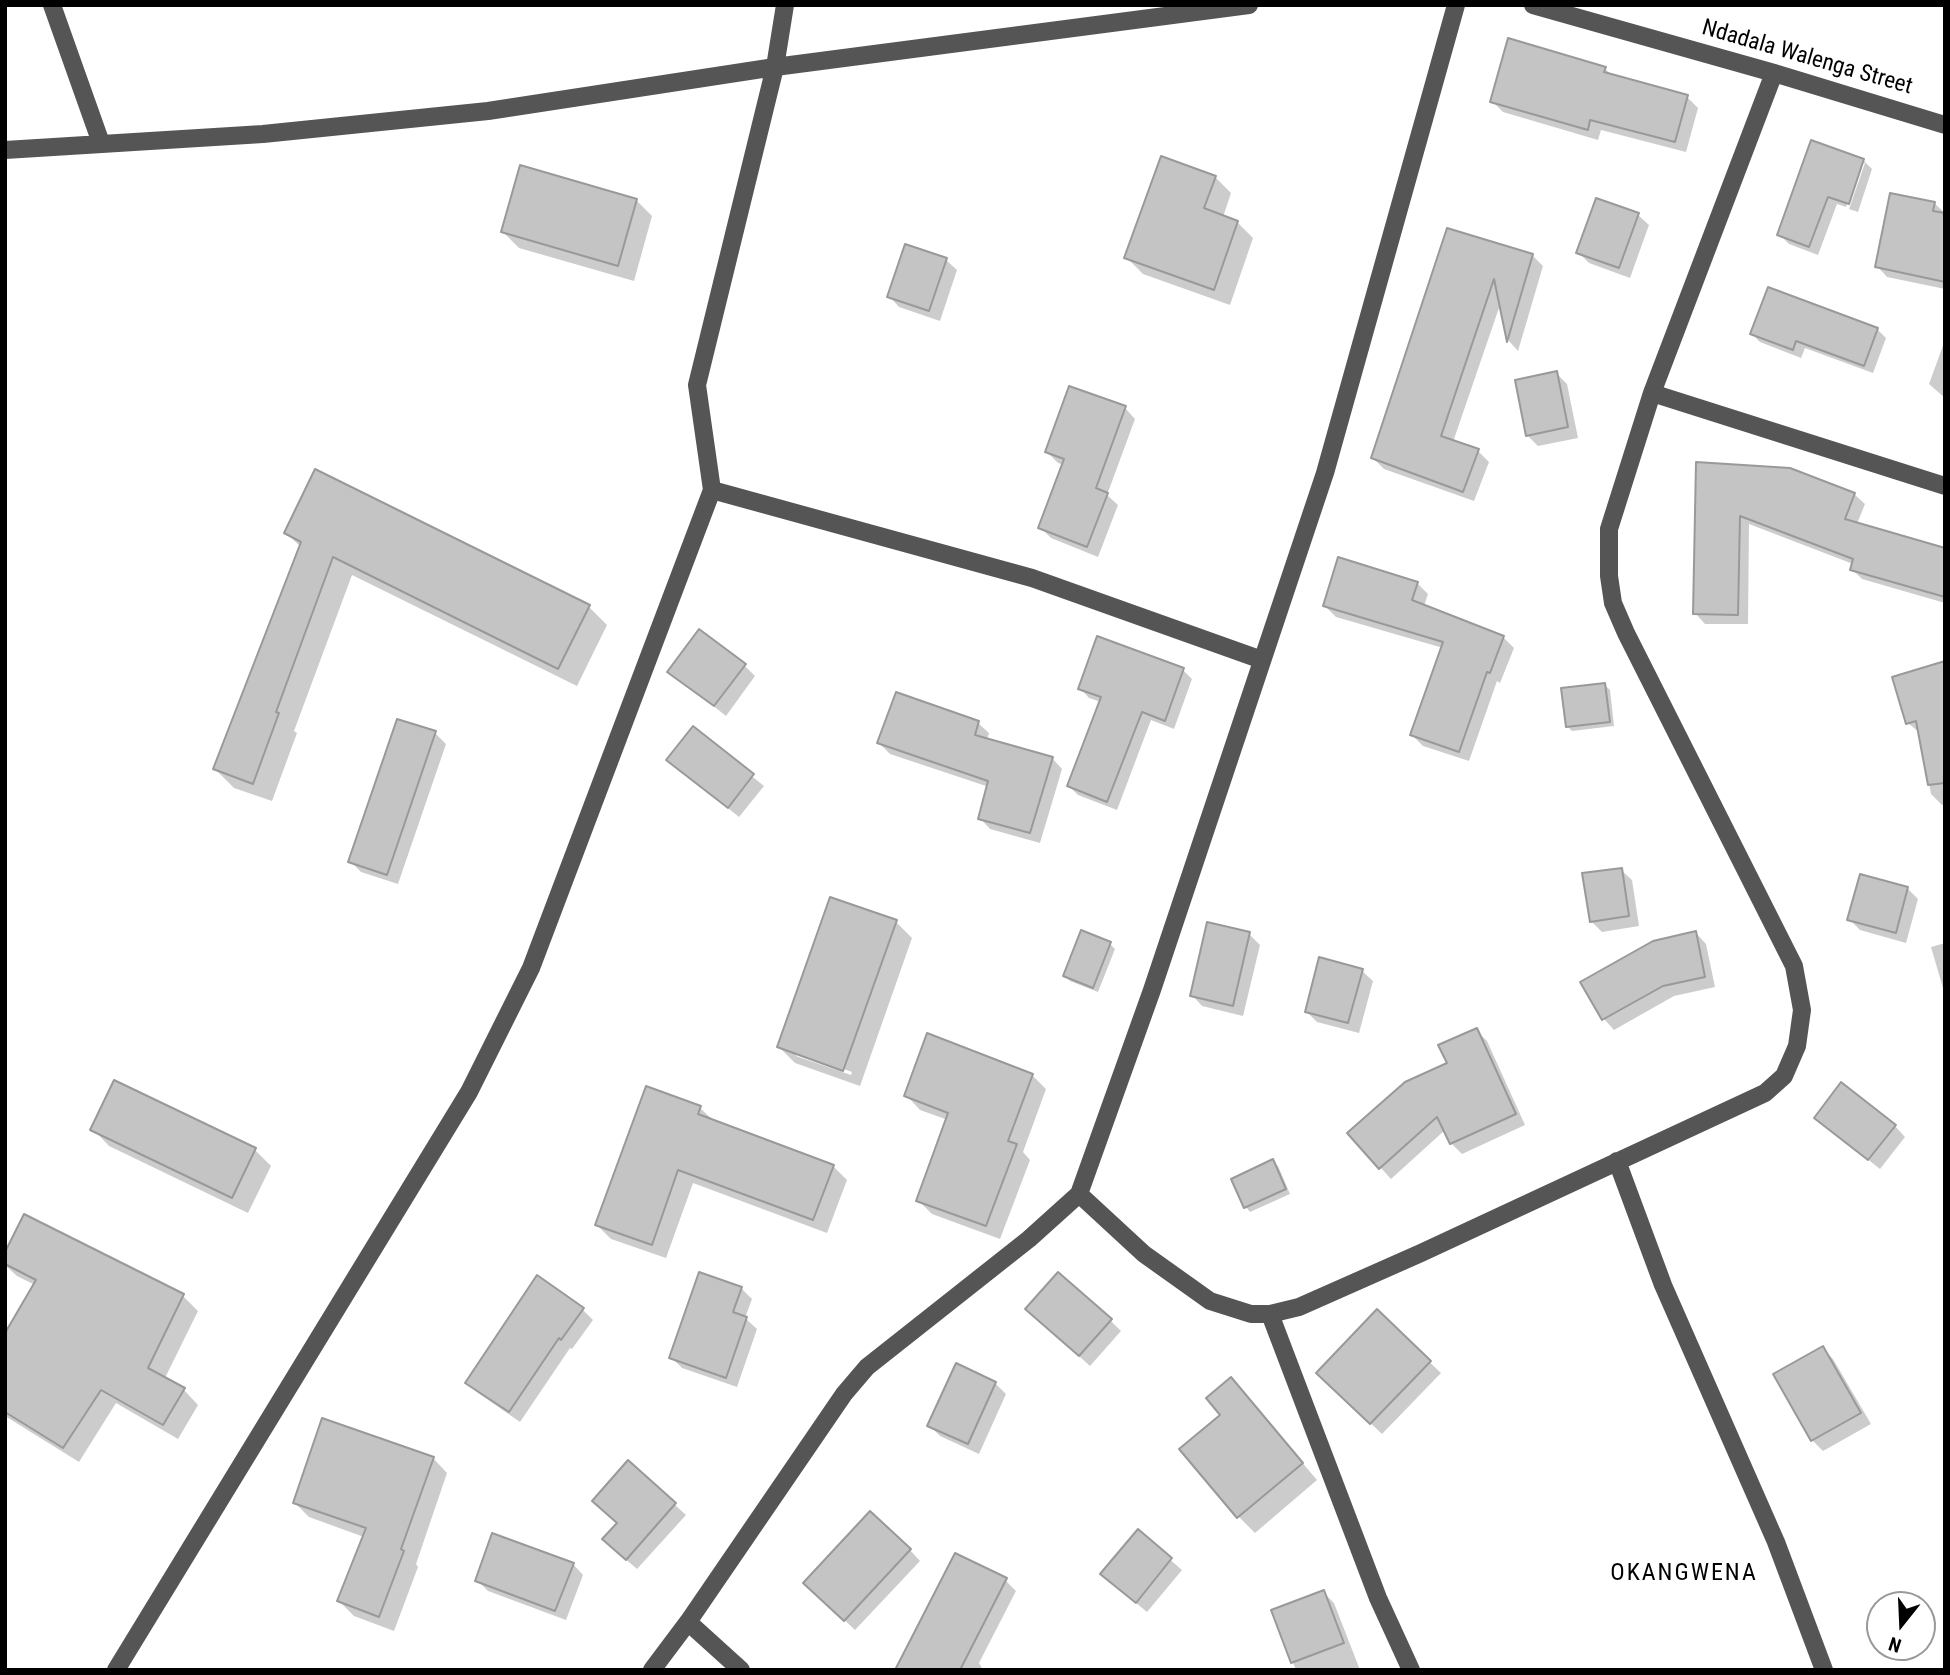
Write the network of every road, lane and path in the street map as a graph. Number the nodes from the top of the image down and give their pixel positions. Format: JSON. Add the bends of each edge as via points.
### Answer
{"nodes":[{"id":1,"x":52,"y":5,"type":"edge"},
{"id":2,"x":785,"y":5,"type":"edge"},
{"id":3,"x":1249,"y":5,"type":"edge"},
{"id":4,"x":1456,"y":5,"type":"edge"},
{"id":5,"x":1533,"y":5,"type":"edge"},
{"id":6,"x":775,"y":67,"type":"junction"},
{"id":7,"x":1774,"y":73,"type":"junction"},
{"id":8,"x":1945,"y":125,"type":"edge"},
{"id":9,"x":101,"y":144,"type":"junction"},
{"id":10,"x":5,"y":150,"type":"edge"},
{"id":11,"x":1651,"y":393,"type":"junction"},
{"id":12,"x":1945,"y":486,"type":"edge"},
{"id":13,"x":712,"y":490,"type":"junction"},
{"id":14,"x":1262,"y":660,"type":"junction"},
{"id":15,"x":1617,"y":1161,"type":"junction"},
{"id":16,"x":1079,"y":1194,"type":"junction"},
{"id":17,"x":1270,"y":1314,"type":"junction"},
{"id":18,"x":688,"y":1622,"type":"junction"},
{"id":19,"x":116,"y":1670,"type":"edge"},
{"id":20,"x":652,"y":1670,"type":"edge"},
{"id":21,"x":741,"y":1670,"type":"edge"},
{"id":22,"x":1411,"y":1670,"type":"edge"},
{"id":23,"x":1824,"y":1670,"type":"edge"}],
"edges":[{"from":1,"to":9,"type":"street"},
{"from":2,"to":6,"type":"street"},
{"from":3,"to":6,"type":"street"},
{"from":4,"to":14,"type":"street","via":[[1325,473]]},
{"from":5,"to":7,"type":"street","name":"Ndadala Walenga Street"},
{"from":6,"to":9,"type":"street","via":[[488,111],[263,134]]},
{"from":6,"to":13,"type":"street","via":[[697,386]]},
{"from":7,"to":8,"type":"street","name":"Ndadala Walenga Street"},
{"from":7,"to":11,"type":"street"},
{"from":9,"to":10,"type":"street"},
{"from":11,"to":12,"type":"street"},
{"from":11,"to":15,"type":"street","via":[[1609,529],[1613,603],[1794,966],[1802,1010],[1793,1056],[1784,1076],[1765,1093]]},
{"from":13,"to":14,"type":"street","via":[[1032,578]]},
{"from":13,"to":19,"type":"street","via":[[531,968],[475,1079]]},
{"from":14,"to":16,"type":"street"},
{"from":15,"to":17,"type":"street","via":[[1421,1254],[1299,1307]]},
{"from":15,"to":23,"type":"street","via":[[1663,1286],[1776,1542]]},
{"from":16,"to":17,"type":"street","via":[[1143,1254],[1210,1301],[1251,1314]]},
{"from":16,"to":18,"type":"street","via":[[867,1367]]},
{"from":17,"to":22,"type":"street","via":[[1378,1598]]},
{"from":18,"to":20,"type":"street"},
{"from":18,"to":21,"type":"street"}]}
